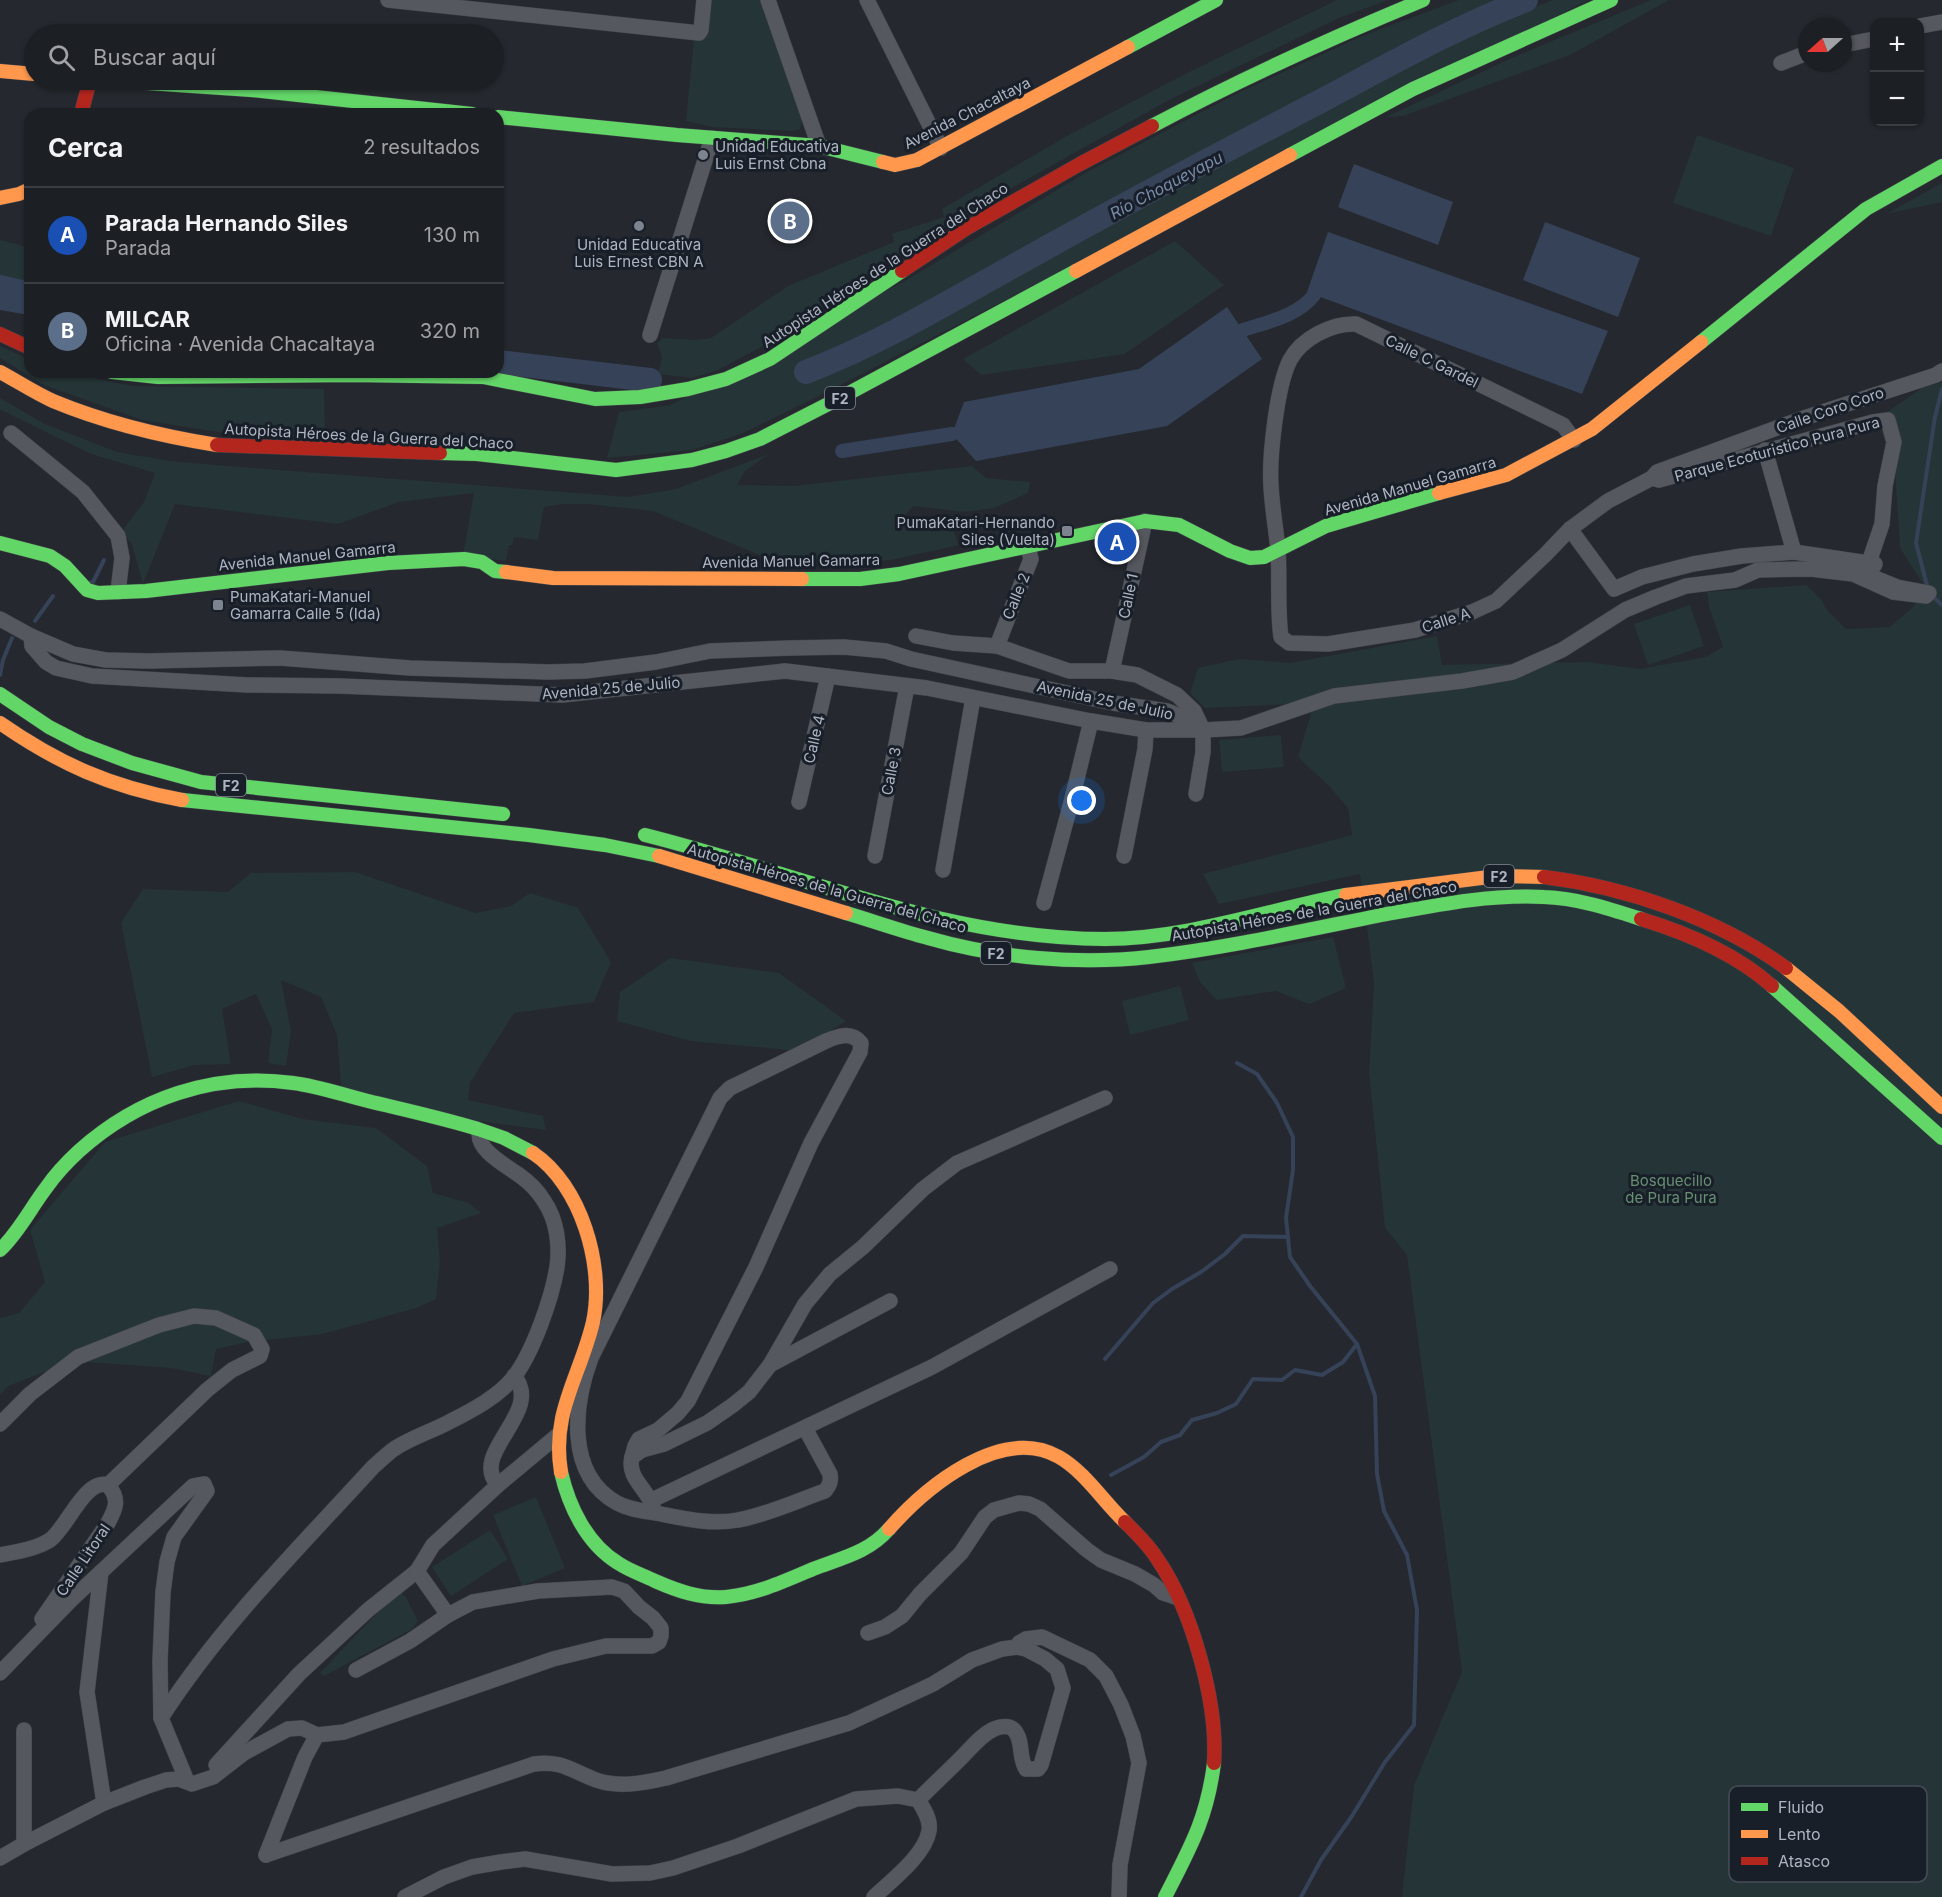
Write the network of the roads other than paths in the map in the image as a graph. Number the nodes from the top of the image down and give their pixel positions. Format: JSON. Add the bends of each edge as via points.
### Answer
{"nodes":[{"id":1,"x":388,"y":0,"type":"edge"},
{"id":2,"x":704,"y":0,"type":"edge"},
{"id":3,"x":768,"y":0,"type":"edge"},
{"id":4,"x":867,"y":0,"type":"edge"},
{"id":5,"x":1216,"y":0,"type":"edge"},
{"id":6,"x":1423,"y":0,"type":"edge"},
{"id":7,"x":1611,"y":0,"type":"edge"},
{"id":8,"x":1942,"y":22,"type":"edge"},
{"id":9,"x":1924,"y":25,"type":"edge"},
{"id":10,"x":1870,"y":40,"type":"edge"},
{"id":11,"x":1852,"y":43,"type":"edge"},
{"id":12,"x":1798,"y":56,"type":"edge"},
{"id":13,"x":1781,"y":63,"type":"dead end"},
{"id":14,"x":0,"y":71,"type":"edge"},
{"id":15,"x":24,"y":73,"type":"edge"},
{"id":16,"x":87,"y":90,"type":"edge"},
{"id":17,"x":251,"y":90,"type":"edge"},
{"id":18,"x":83,"y":108,"type":"edge"},
{"id":19,"x":417,"y":108,"type":"edge"},
{"id":20,"x":504,"y":118,"type":"edge"},
{"id":21,"x":712,"y":138,"type":"junction"},
{"id":22,"x":819,"y":146,"type":"junction"},
{"id":23,"x":941,"y":147,"type":"junction"},
{"id":24,"x":1942,"y":166,"type":"edge"},
{"id":25,"x":24,"y":192,"type":"edge"},
{"id":26,"x":0,"y":198,"type":"edge"},
{"id":27,"x":0,"y":334,"type":"edge"},
{"id":28,"x":650,"y":335,"type":"dead end"},
{"id":29,"x":24,"y":345,"type":"edge"},
{"id":30,"x":1942,"y":370,"type":"edge"},
{"id":31,"x":0,"y":372,"type":"edge"},
{"id":32,"x":488,"y":378,"type":"edge"},
{"id":33,"x":6,"y":428,"type":"edge"},
{"id":34,"x":1574,"y":440,"type":"junction"},
{"id":35,"x":1765,"y":450,"type":"junction"},
{"id":36,"x":76,"y":475,"type":"dead end"},
{"id":37,"x":1652,"y":478,"type":"junction"},
{"id":38,"x":1145,"y":521,"type":"junction"},
{"id":39,"x":1570,"y":529,"type":"junction"},
{"id":40,"x":0,"y":543,"type":"edge"},
{"id":41,"x":1028,"y":547,"type":"junction"},
{"id":42,"x":1278,"y":552,"type":"junction"},
{"id":43,"x":1794,"y":552,"type":"junction"},
{"id":44,"x":1867,"y":569,"type":"junction"},
{"id":45,"x":118,"y":592,"type":"junction"},
{"id":46,"x":0,"y":618,"type":"edge"},
{"id":47,"x":31,"y":636,"type":"junction"},
{"id":48,"x":916,"y":636,"type":"dead end"},
{"id":49,"x":998,"y":646,"type":"junction"},
{"id":50,"x":1112,"y":671,"type":"junction"},
{"id":51,"x":828,"y":676,"type":"junction"},
{"id":52,"x":907,"y":686,"type":"junction"},
{"id":53,"x":0,"y":694,"type":"edge"},
{"id":54,"x":973,"y":698,"type":"junction"},
{"id":55,"x":1090,"y":721,"type":"junction"},
{"id":56,"x":0,"y":723,"type":"edge"},
{"id":57,"x":1146,"y":730,"type":"junction"},
{"id":58,"x":1203,"y":730,"type":"junction"},
{"id":59,"x":1196,"y":794,"type":"dead end"},
{"id":60,"x":799,"y":802,"type":"dead end"},
{"id":61,"x":514,"y":815,"type":"dead end"},
{"id":62,"x":629,"y":831,"type":"dead end"},
{"id":63,"x":874,"y":856,"type":"dead end"},
{"id":64,"x":1124,"y":856,"type":"dead end"},
{"id":65,"x":943,"y":870,"type":"dead end"},
{"id":66,"x":1044,"y":903,"type":"dead end"},
{"id":67,"x":1105,"y":1098,"type":"dead end"},
{"id":68,"x":1942,"y":1107,"type":"edge"},
{"id":69,"x":480,"y":1131,"type":"junction"},
{"id":70,"x":1942,"y":1138,"type":"edge"},
{"id":71,"x":0,"y":1250,"type":"edge"},
{"id":72,"x":1110,"y":1269,"type":"dead end"},
{"id":73,"x":890,"y":1301,"type":"dead end"},
{"id":74,"x":770,"y":1365,"type":"junction"},
{"id":75,"x":514,"y":1376,"type":"junction"},
{"id":76,"x":0,"y":1424,"type":"edge"},
{"id":77,"x":805,"y":1428,"type":"junction"},
{"id":78,"x":558,"y":1435,"type":"junction"},
{"id":79,"x":632,"y":1457,"type":"junction"},
{"id":80,"x":108,"y":1485,"type":"junction"},
{"id":81,"x":498,"y":1485,"type":"junction"},
{"id":82,"x":653,"y":1507,"type":"junction"},
{"id":83,"x":0,"y":1555,"type":"edge"},
{"id":84,"x":616,"y":1562,"type":"junction"},
{"id":85,"x":417,"y":1571,"type":"junction"},
{"id":86,"x":101,"y":1572,"type":"junction"},
{"id":87,"x":612,"y":1587,"type":"junction"},
{"id":88,"x":1178,"y":1598,"type":"junction"},
{"id":89,"x":448,"y":1614,"type":"junction"},
{"id":90,"x":44,"y":1627,"type":"junction"},
{"id":91,"x":868,"y":1633,"type":"dead end"},
{"id":92,"x":1017,"y":1647,"type":"junction"},
{"id":93,"x":356,"y":1670,"type":"dead end"},
{"id":94,"x":0,"y":1673,"type":"edge"},
{"id":95,"x":161,"y":1718,"type":"junction"},
{"id":96,"x":24,"y":1730,"type":"dead end"},
{"id":97,"x":317,"y":1735,"type":"junction"},
{"id":98,"x":189,"y":1782,"type":"junction"},
{"id":99,"x":918,"y":1800,"type":"junction"},
{"id":100,"x":104,"y":1803,"type":"junction"},
{"id":101,"x":24,"y":1844,"type":"junction"},
{"id":102,"x":0,"y":1858,"type":"edge"},
{"id":103,"x":405,"y":1897,"type":"edge"},
{"id":104,"x":874,"y":1897,"type":"edge"},
{"id":105,"x":1119,"y":1897,"type":"edge"},
{"id":106,"x":1165,"y":1897,"type":"edge"}],
"edges":[{"from":1,"to":2,"type":"street","via":[[699,33]]},
{"from":3,"to":22,"type":"street"},
{"from":4,"to":23,"type":"street"},
{"from":5,"to":23,"type":"main road","name":"Avenida Chacaltaya"},
{"from":6,"to":32,"type":"main road","name":"Autopista Héroes de la Guerra del Chaco","via":[[1230,85],[1080,164],[967,228],[770,359],[726,380],[640,397],[595,399]]},
{"from":7,"to":31,"type":"main road","name":"Autopista Héroes de la Guerra del Chaco","number":"F2","via":[[1413,89],[760,439],[692,460],[615,470],[477,454],[217,445],[109,422],[51,400]]},
{"from":8,"to":9,"type":"street"},
{"from":10,"to":11,"type":"street"},
{"from":12,"to":13,"type":"street"},
{"from":14,"to":15,"type":"main road"},
{"from":16,"to":18,"type":"main road"},
{"from":17,"to":19,"type":"main road"},
{"from":20,"to":21,"type":"main road","name":"Avenida Chacaltaya"},
{"from":21,"to":22,"type":"main road","name":"Avenida Chacaltaya"},
{"from":21,"to":28,"type":"street"},
{"from":22,"to":23,"type":"main road","name":"Avenida Chacaltaya","via":[[895,165]]},
{"from":24,"to":34,"type":"main road","name":"Avenida Manuel Gamarra","via":[[1866,209]]},
{"from":25,"to":26,"type":"main road"},
{"from":27,"to":29,"type":"main road"},
{"from":30,"to":37,"type":"street","name":"Calle Coro Coro","via":[[1801,418],[1658,472]]},
{"from":33,"to":36,"type":"street","via":[[25,436]]},
{"from":33,"to":45,"type":"street","via":[[82,492],[118,536],[122,558]]},
{"from":34,"to":42,"type":"main road","name":"Avenida Manuel Gamarra","via":[[1506,475],[1352,517]]},
{"from":34,"to":42,"type":"street","name":"Calle C Gardel","via":[[1563,425],[1356,324],[1338,326],[1304,342],[1289,362],[1279,398],[1271,484]]},
{"from":35,"to":37,"type":"street","name":"Parque Ecoturistico Pura Pura","via":[[1659,480]]},
{"from":35,"to":43,"type":"street"},
{"from":35,"to":44,"type":"street","name":"Parque Ecoturistico Pura Pura","via":[[1888,420],[1894,442],[1882,524]]},
{"from":37,"to":39,"type":"street","name":"Calle A","via":[[1608,501]]},
{"from":38,"to":41,"type":"main road","name":"Avenida Manuel Gamarra"},
{"from":38,"to":42,"type":"main road","name":"Avenida Manuel Gamarra","via":[[1179,525],[1250,558]]},
{"from":38,"to":50,"type":"street","name":"Calle 1"},
{"from":39,"to":42,"type":"street","name":"Calle A","via":[[1496,601],[1415,630],[1328,644],[1289,643],[1281,637]]},
{"from":39,"to":43,"type":"street","via":[[1614,589],[1693,564]]},
{"from":40,"to":45,"type":"main road","name":"Avenida Manuel Gamarra","via":[[50,556],[87,590]]},
{"from":41,"to":45,"type":"main road","name":"Avenida Manuel Gamarra","via":[[860,579],[553,578],[495,570],[482,562],[464,559],[388,563]]},
{"from":41,"to":49,"type":"street","name":"Calle 2","via":[[1031,559]]},
{"from":43,"to":44,"type":"street"},
{"from":44,"to":58,"type":"street","via":[[1897,587],[1929,593],[1926,596],[1893,592],[1853,574],[1811,569],[1758,570],[1735,580],[1686,586],[1656,597],[1625,610],[1562,650],[1513,672],[1334,696],[1249,726]]},
{"from":46,"to":47,"type":"street","name":"Avenida 25 de Julio"},
{"from":47,"to":51,"type":"street","name":"Avenida 25 de Julio","via":[[37,654],[65,670],[93,676],[248,685],[562,695],[786,672]]},
{"from":47,"to":58,"type":"street","name":"Avenida 25 de Julio","via":[[73,654],[106,660],[280,658],[411,668],[548,672],[656,662],[710,651],[844,647],[886,651],[1113,703],[1167,711]]},
{"from":48,"to":49,"type":"street"},
{"from":49,"to":50,"type":"street","via":[[1069,671]]},
{"from":50,"to":58,"type":"street","via":[[1137,675],[1183,699]]},
{"from":51,"to":52,"type":"street","name":"Avenida 25 de Julio"},
{"from":51,"to":60,"type":"street","name":"Calle 4"},
{"from":52,"to":54,"type":"street","name":"Avenida 25 de Julio"},
{"from":52,"to":63,"type":"street","name":"Calle 3"},
{"from":53,"to":61,"type":"main road","number":"F2","via":[[63,735],[117,759],[201,782]]},
{"from":54,"to":55,"type":"street","name":"Avenida 25 de Julio"},
{"from":54,"to":65,"type":"street"},
{"from":55,"to":57,"type":"street","name":"Avenida 25 de Julio"},
{"from":55,"to":66,"type":"street"},
{"from":56,"to":70,"type":"main road","name":"Autopista Héroes de la Guerra del Chaco","number":"F2","via":[[88,772],[152,794],[198,803],[605,845],[664,857],[930,939],[1026,957],[1147,957],[1496,897],[1546,897],[1603,907],[1715,948],[1758,973]]},
{"from":57,"to":58,"type":"street","name":"Avenida 25 de Julio"},
{"from":57,"to":64,"type":"street"},
{"from":58,"to":59,"type":"street"},
{"from":62,"to":68,"type":"main road","name":"Autopista Héroes de la Guerra del Chaco","number":"F2","via":[[970,926],[1055,936],[1106,939],[1152,935],[1344,895],[1503,875],[1550,878],[1608,889],[1726,931],[1768,956],[1821,995]]},
{"from":67,"to":74,"type":"street","via":[[957,1163],[923,1189],[830,1274],[805,1304]]},
{"from":69,"to":71,"type":"main road","via":[[278,1080],[204,1084],[133,1110],[110,1125],[55,1175],[18,1231]]},
{"from":69,"to":75,"type":"street","via":[[480,1142],[487,1150],[520,1176],[545,1203],[557,1237],[557,1268],[546,1312]]},
{"from":69,"to":78,"type":"main road","via":[[518,1144],[548,1165],[571,1193],[590,1240],[596,1301],[592,1328],[570,1386]]},
{"from":72,"to":77,"type":"street","via":[[932,1367]]},
{"from":73,"to":74,"type":"street"},
{"from":74,"to":79,"type":"street","via":[[748,1392],[707,1423]]},
{"from":75,"to":81,"type":"street","via":[[520,1386],[519,1408],[491,1464],[490,1475]]},
{"from":75,"to":95,"type":"street","via":[[492,1397],[393,1449],[373,1467],[246,1606]]},
{"from":76,"to":80,"type":"street","via":[[30,1394],[78,1357],[159,1325],[194,1316],[216,1318],[254,1335],[262,1349],[260,1356],[232,1370],[207,1390]]},
{"from":77,"to":82,"type":"street"},
{"from":77,"to":82,"type":"street","via":[[830,1474],[825,1491],[740,1520],[709,1522]]},
{"from":78,"to":81,"type":"street"},
{"from":78,"to":84,"type":"main road","via":[[557,1456],[571,1502],[592,1540]]},
{"from":79,"to":82,"type":"street","via":[[632,1473]]},
{"from":79,"to":82,"type":"street","via":[[639,1439],[657,1430],[688,1401],[756,1267],[811,1143],[856,1060],[861,1043],[857,1038],[840,1036],[826,1041],[730,1088],[720,1098],[591,1358],[584,1378],[577,1436],[586,1471],[617,1503],[630,1509]]},
{"from":80,"to":83,"type":"street","via":[[96,1485],[87,1492],[59,1533],[48,1542]]},
{"from":80,"to":90,"type":"street","name":"Calle Litoral","via":[[117,1499],[116,1509],[42,1618]]},
{"from":81,"to":85,"type":"street","via":[[433,1545]]},
{"from":84,"to":87,"type":"street"},
{"from":84,"to":88,"type":"main road","via":[[694,1596],[728,1597],[754,1592],[860,1553],[882,1538],[938,1480],[963,1465],[1025,1447],[1057,1454],[1077,1469],[1154,1552]]},
{"from":85,"to":89,"type":"street"},
{"from":85,"to":98,"type":"street","via":[[325,1650],[259,1716],[223,1759]]},
{"from":86,"to":90,"type":"street"},
{"from":86,"to":95,"type":"street","via":[[193,1486],[204,1484],[207,1491],[174,1537],[167,1562],[160,1661]]},
{"from":86,"to":100,"type":"street","via":[[87,1692]]},
{"from":87,"to":89,"type":"street","via":[[538,1591],[473,1602]]},
{"from":87,"to":97,"type":"street","via":[[624,1591],[653,1618],[661,1628],[659,1642],[639,1647],[606,1646],[553,1659],[363,1726]]},
{"from":88,"to":91,"type":"street","via":[[1101,1560],[1040,1509],[1019,1503],[994,1510],[985,1517],[961,1553],[902,1616]]},
{"from":88,"to":106,"type":"main road","via":[[1204,1669],[1215,1714],[1215,1754],[1206,1812]]},
{"from":89,"to":93,"type":"street","via":[[410,1641]]},
{"from":90,"to":94,"type":"street"},
{"from":92,"to":97,"type":"street","via":[[1002,1648],[972,1660],[933,1684],[849,1724],[666,1778],[612,1784],[554,1762],[534,1764],[266,1856]]},
{"from":92,"to":99,"type":"street","via":[[1045,1659],[1061,1678],[1061,1697],[1041,1765],[1026,1769],[1016,1732],[1002,1726],[980,1739]]},
{"from":92,"to":105,"type":"street","via":[[1026,1639],[1042,1637],[1090,1660],[1106,1676],[1121,1705],[1139,1763],[1120,1864]]},
{"from":95,"to":98,"type":"street"},
{"from":96,"to":101,"type":"street"},
{"from":97,"to":98,"type":"street","via":[[302,1728],[288,1729],[244,1753],[213,1777]]},
{"from":98,"to":100,"type":"street","via":[[166,1780]]},
{"from":99,"to":103,"type":"street","via":[[898,1796],[856,1799],[738,1846],[650,1873],[612,1874],[513,1860],[444,1877]]},
{"from":99,"to":104,"type":"street","via":[[928,1818],[924,1843]]},
{"from":100,"to":101,"type":"street"},
{"from":101,"to":102,"type":"street"}]}
